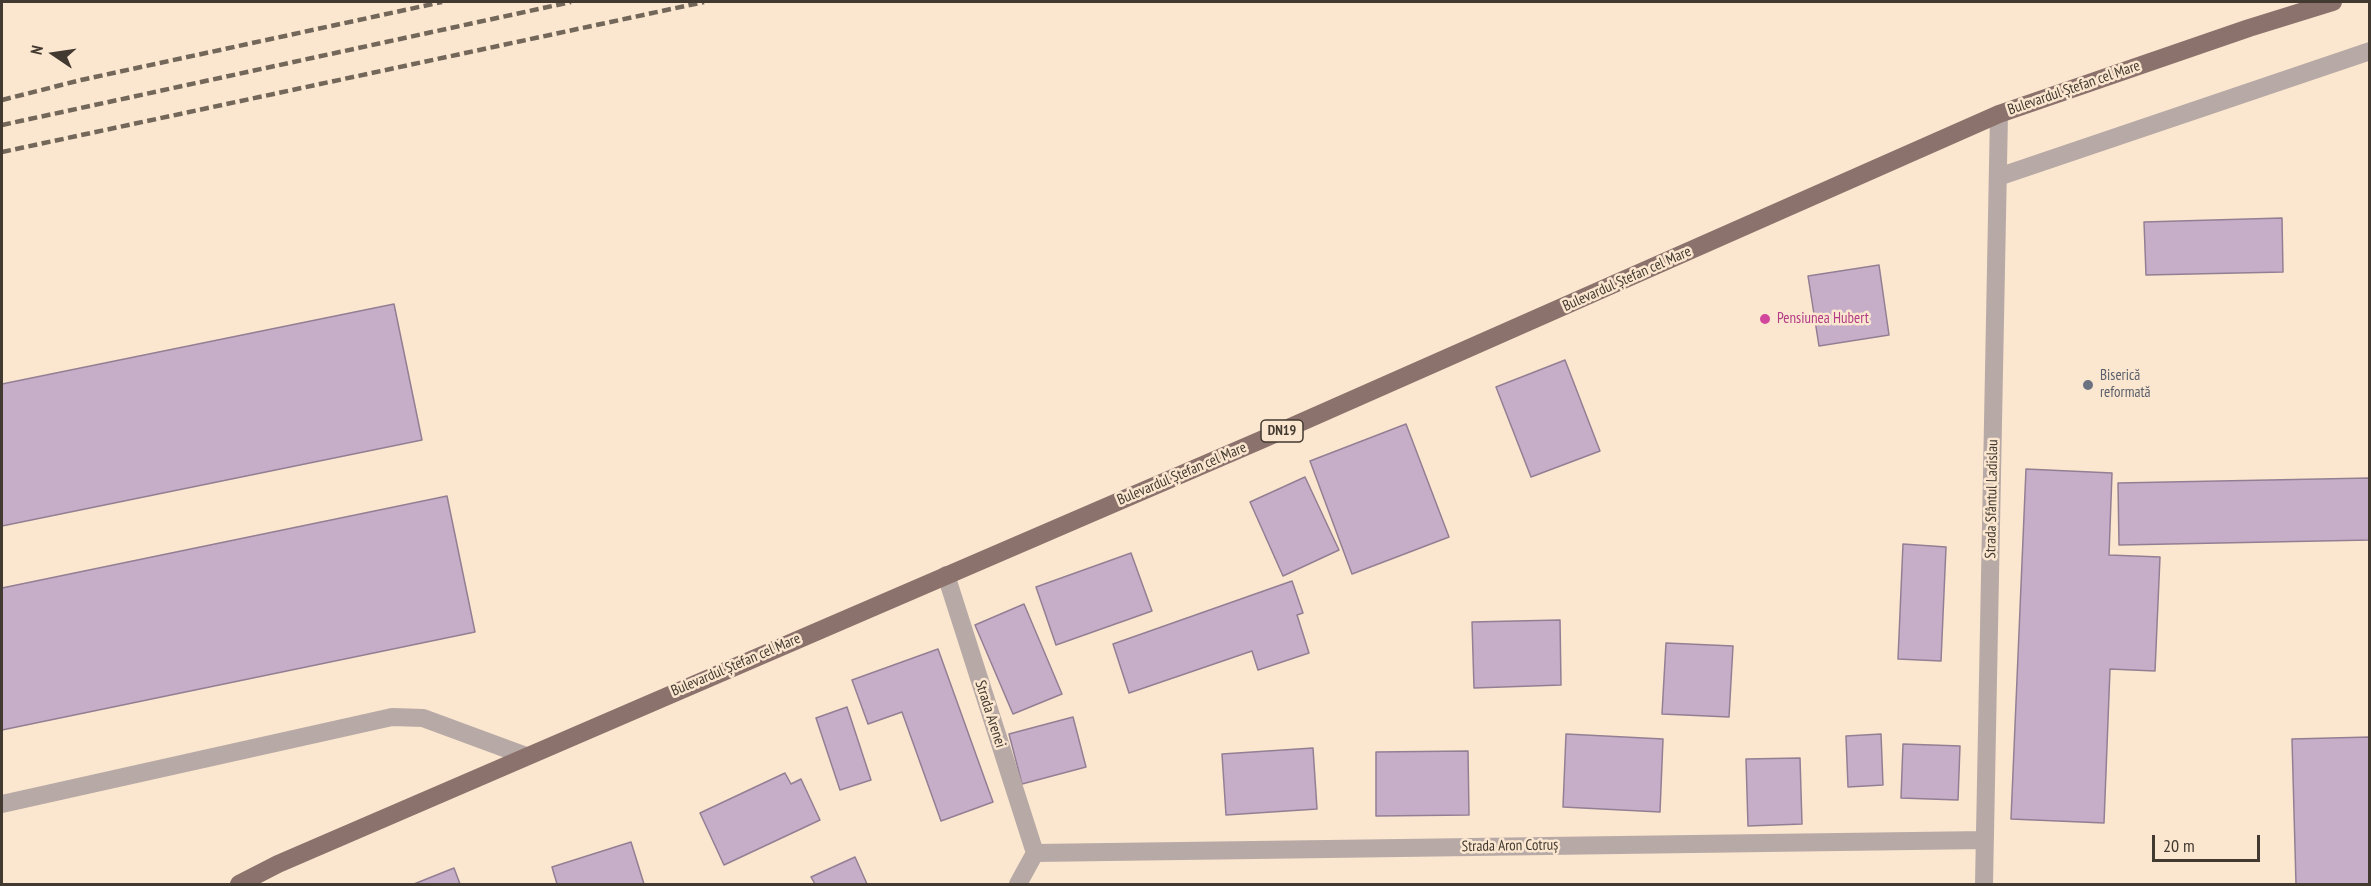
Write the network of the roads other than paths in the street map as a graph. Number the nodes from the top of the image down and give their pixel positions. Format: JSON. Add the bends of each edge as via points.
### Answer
{"nodes":[{"id":1,"x":2333,"y":2,"type":"edge"},
{"id":2,"x":2370,"y":51,"type":"edge"},
{"id":3,"x":1999,"y":114,"type":"junction"},
{"id":4,"x":1998,"y":177,"type":"junction"},
{"id":5,"x":946,"y":575,"type":"junction"},
{"id":6,"x":526,"y":756,"type":"junction"},
{"id":7,"x":2,"y":804,"type":"edge"},
{"id":8,"x":1985,"y":840,"type":"junction"},
{"id":9,"x":1035,"y":853,"type":"junction"},
{"id":10,"x":239,"y":885,"type":"edge"},
{"id":11,"x":1018,"y":885,"type":"edge"},
{"id":12,"x":1984,"y":885,"type":"edge"}],
"edges":[{"from":1,"to":3,"type":"main road","name":"Bulevardul Ștefan cel Mare","number":"DN19"},
{"from":2,"to":4,"type":"street"},
{"from":3,"to":4,"type":"street","name":"Strada Sfântul Ladislau"},
{"from":3,"to":5,"type":"main road","name":"Bulevardul Ștefan cel Mare","number":"DN19","via":[[1262,440]]},
{"from":4,"to":8,"type":"street","name":"Strada Sfântul Ladislau"},
{"from":5,"to":6,"type":"main road","name":"Bulevardul Ștefan cel Mare","number":"DN19"},
{"from":5,"to":9,"type":"street","name":"Strada Arenei"},
{"from":6,"to":7,"type":"street","via":[[423,718],[392,717]]},
{"from":6,"to":10,"type":"main road","name":"Bulevardul Ștefan cel Mare","number":"DN19","via":[[278,864]]},
{"from":8,"to":9,"type":"street","name":"Strada Aron Cotruș"},
{"from":8,"to":12,"type":"street","name":"Strada Sfântul Ladislau"},
{"from":9,"to":11,"type":"street"}]}
